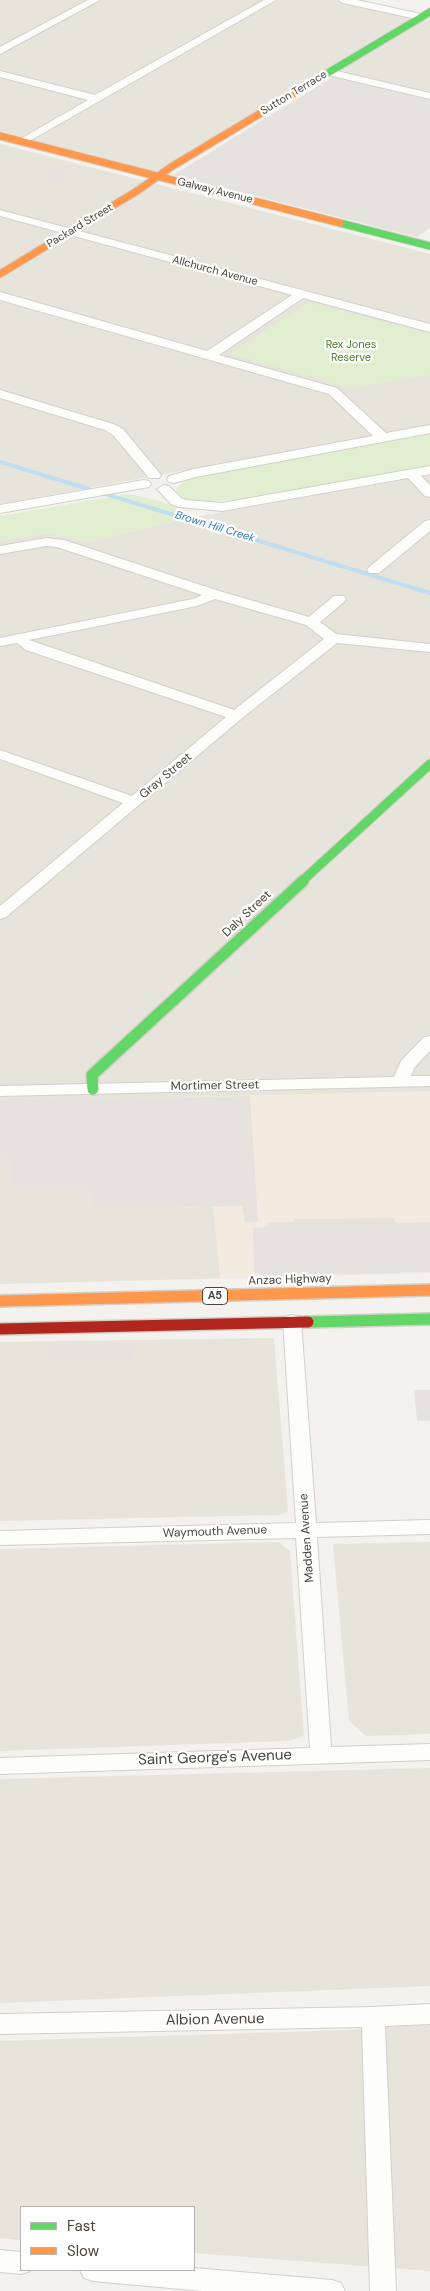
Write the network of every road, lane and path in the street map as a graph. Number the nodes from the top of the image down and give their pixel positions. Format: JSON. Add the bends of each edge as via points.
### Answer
{"nodes":[{"id":1,"x":95,"y":0,"type":"edge"},
{"id":2,"x":271,"y":0,"type":"edge"},
{"id":3,"x":343,"y":0,"type":"edge"},
{"id":4,"x":426,"y":14,"type":"edge"},
{"id":5,"x":0,"y":51,"type":"edge"},
{"id":6,"x":328,"y":72,"type":"junction"},
{"id":7,"x":0,"y":74,"type":"edge"},
{"id":8,"x":430,"y":96,"type":"edge"},
{"id":9,"x":98,"y":99,"type":"junction"},
{"id":10,"x":0,"y":136,"type":"edge"},
{"id":11,"x":22,"y":141,"type":"junction"},
{"id":12,"x":158,"y":176,"type":"junction"},
{"id":13,"x":0,"y":214,"type":"edge"},
{"id":14,"x":70,"y":232,"type":"junction"},
{"id":15,"x":427,"y":243,"type":"edge"},
{"id":16,"x":0,"y":274,"type":"edge"},
{"id":17,"x":301,"y":294,"type":"junction"},
{"id":18,"x":0,"y":296,"type":"edge"},
{"id":19,"x":430,"y":328,"type":"edge"},
{"id":20,"x":210,"y":356,"type":"junction"},
{"id":21,"x":0,"y":394,"type":"edge"},
{"id":22,"x":430,"y":429,"type":"edge"},
{"id":23,"x":383,"y":438,"type":"junction"},
{"id":24,"x":430,"y":470,"type":"edge"},
{"id":25,"x":411,"y":474,"type":"junction"},
{"id":26,"x":149,"y":479,"type":"junction"},
{"id":27,"x":174,"y":479,"type":"junction"},
{"id":28,"x":164,"y":489,"type":"junction"},
{"id":29,"x":430,"y":493,"type":"edge"},
{"id":30,"x":0,"y":509,"type":"edge"},
{"id":31,"x":430,"y":524,"type":"edge"},
{"id":32,"x":0,"y":550,"type":"edge"},
{"id":33,"x":374,"y":570,"type":"dead end"},
{"id":34,"x":214,"y":594,"type":"junction"},
{"id":35,"x":339,"y":599,"type":"dead end"},
{"id":36,"x":311,"y":622,"type":"junction"},
{"id":37,"x":20,"y":638,"type":"junction"},
{"id":38,"x":333,"y":639,"type":"junction"},
{"id":39,"x":0,"y":642,"type":"edge"},
{"id":40,"x":430,"y":648,"type":"edge"},
{"id":41,"x":236,"y":716,"type":"junction"},
{"id":42,"x":0,"y":754,"type":"edge"},
{"id":43,"x":430,"y":764,"type":"edge"},
{"id":44,"x":135,"y":802,"type":"junction"},
{"id":45,"x":0,"y":914,"type":"edge"},
{"id":46,"x":430,"y":1041,"type":"edge"},
{"id":47,"x":430,"y":1081,"type":"edge"},
{"id":48,"x":401,"y":1082,"type":"junction"},
{"id":49,"x":93,"y":1089,"type":"junction"},
{"id":50,"x":0,"y":1091,"type":"edge"},
{"id":51,"x":430,"y":1290,"type":"edge"},
{"id":52,"x":236,"y":1295,"type":"junction"},
{"id":53,"x":0,"y":1301,"type":"edge"},
{"id":54,"x":38,"y":1301,"type":"junction"},
{"id":55,"x":250,"y":1307,"type":"dead end"},
{"id":56,"x":268,"y":1311,"type":"dead end"},
{"id":57,"x":430,"y":1319,"type":"edge"},
{"id":58,"x":292,"y":1322,"type":"junction"},
{"id":59,"x":65,"y":1327,"type":"junction"},
{"id":60,"x":0,"y":1329,"type":"edge"},
{"id":61,"x":430,"y":1527,"type":"edge"},
{"id":62,"x":306,"y":1529,"type":"junction"},
{"id":63,"x":0,"y":1538,"type":"edge"},
{"id":64,"x":430,"y":1752,"type":"edge"},
{"id":65,"x":321,"y":1754,"type":"junction"},
{"id":66,"x":0,"y":1766,"type":"edge"},
{"id":67,"x":430,"y":2014,"type":"edge"},
{"id":68,"x":373,"y":2017,"type":"junction"},
{"id":69,"x":0,"y":2024,"type":"edge"},
{"id":70,"x":0,"y":2262,"type":"edge"},
{"id":71,"x":20,"y":2263,"type":"edge"},
{"id":72,"x":104,"y":2271,"type":"edge"},
{"id":73,"x":332,"y":2291,"type":"edge"},
{"id":74,"x":384,"y":2291,"type":"edge"}],
"edges":[{"from":1,"to":5,"type":"street"},
{"from":2,"to":9,"type":"street"},
{"from":3,"to":4,"type":"street"},
{"from":4,"to":6,"type":"main road","name":"Sutton Terrace"},
{"from":6,"to":8,"type":"street"},
{"from":6,"to":12,"type":"main road","name":"Sutton Terrace"},
{"from":7,"to":9,"type":"street"},
{"from":9,"to":11,"type":"street"},
{"from":10,"to":11,"type":"main road","name":"Galway Avenue"},
{"from":11,"to":12,"type":"main road","name":"Galway Avenue"},
{"from":12,"to":14,"type":"main road","name":"Packard Street"},
{"from":12,"to":15,"type":"main road","name":"Galway Avenue"},
{"from":13,"to":14,"type":"street","name":"Allchurch Avenue"},
{"from":14,"to":16,"type":"main road","name":"Packard Street"},
{"from":14,"to":17,"type":"street","name":"Allchurch Avenue"},
{"from":17,"to":19,"type":"street","name":"Allchurch Avenue"},
{"from":17,"to":20,"type":"street"},
{"from":18,"to":20,"type":"street"},
{"from":20,"to":23,"type":"street","via":[[333,391]]},
{"from":21,"to":26,"type":"street","via":[[118,432]]},
{"from":22,"to":23,"type":"street"},
{"from":23,"to":27,"type":"street"},
{"from":24,"to":25,"type":"street"},
{"from":25,"to":28,"type":"street","via":[[222,507],[184,504]]},
{"from":25,"to":29,"type":"street"},
{"from":26,"to":27,"type":"street","via":[[169,476]]},
{"from":26,"to":28,"type":"street","via":[[149,487]]},
{"from":26,"to":30,"type":"street"},
{"from":27,"to":28,"type":"street","via":[[174,484]]},
{"from":31,"to":33,"type":"street"},
{"from":32,"to":34,"type":"street","via":[[46,542],[80,549]]},
{"from":34,"to":36,"type":"street"},
{"from":34,"to":37,"type":"street","via":[[197,602]]},
{"from":35,"to":36,"type":"street"},
{"from":36,"to":38,"type":"street"},
{"from":37,"to":39,"type":"street"},
{"from":37,"to":41,"type":"street","via":[[31,647]]},
{"from":38,"to":40,"type":"street"},
{"from":38,"to":41,"type":"street","name":"Gray Street"},
{"from":41,"to":44,"type":"street","name":"Gray Street"},
{"from":42,"to":44,"type":"street"},
{"from":43,"to":49,"type":"main road","name":"Daly Street","via":[[92,1075]]},
{"from":44,"to":45,"type":"street","name":"Gray Street"},
{"from":46,"to":48,"type":"street","via":[[407,1065]]},
{"from":47,"to":48,"type":"street","name":"Mortimer Street"},
{"from":48,"to":49,"type":"street","name":"Mortimer Street"},
{"from":49,"to":50,"type":"street","name":"Mortimer Street"},
{"from":51,"to":52,"type":"main road","name":"Anzac Highway","number":"A5"},
{"from":52,"to":54,"type":"main road","name":"Anzac Highway","number":"A5"},
{"from":52,"to":55,"type":"main road","via":[[241,1303]]},
{"from":53,"to":54,"type":"main road","name":"Anzac Highway","number":"A5"},
{"from":54,"to":59,"type":"main road","via":[[63,1312],[68,1319]]},
{"from":56,"to":58,"type":"main road"},
{"from":57,"to":58,"type":"main road","number":"A5"},
{"from":58,"to":59,"type":"main road","number":"A5"},
{"from":58,"to":62,"type":"street","name":"Madden Avenue"},
{"from":59,"to":60,"type":"main road","number":"A5"},
{"from":61,"to":62,"type":"street","name":"Waymouth Avenue"},
{"from":62,"to":63,"type":"street","name":"Waymouth Avenue"},
{"from":62,"to":65,"type":"street","name":"Madden Avenue"},
{"from":64,"to":65,"type":"street","name":"Saint George's Avenue"},
{"from":65,"to":66,"type":"street","name":"Saint George's Avenue"},
{"from":67,"to":68,"type":"street","name":"Albion Avenue"},
{"from":68,"to":69,"type":"street","name":"Albion Avenue"},
{"from":68,"to":74,"type":"street"},
{"from":70,"to":71,"type":"street"},
{"from":72,"to":73,"type":"street"}]}
